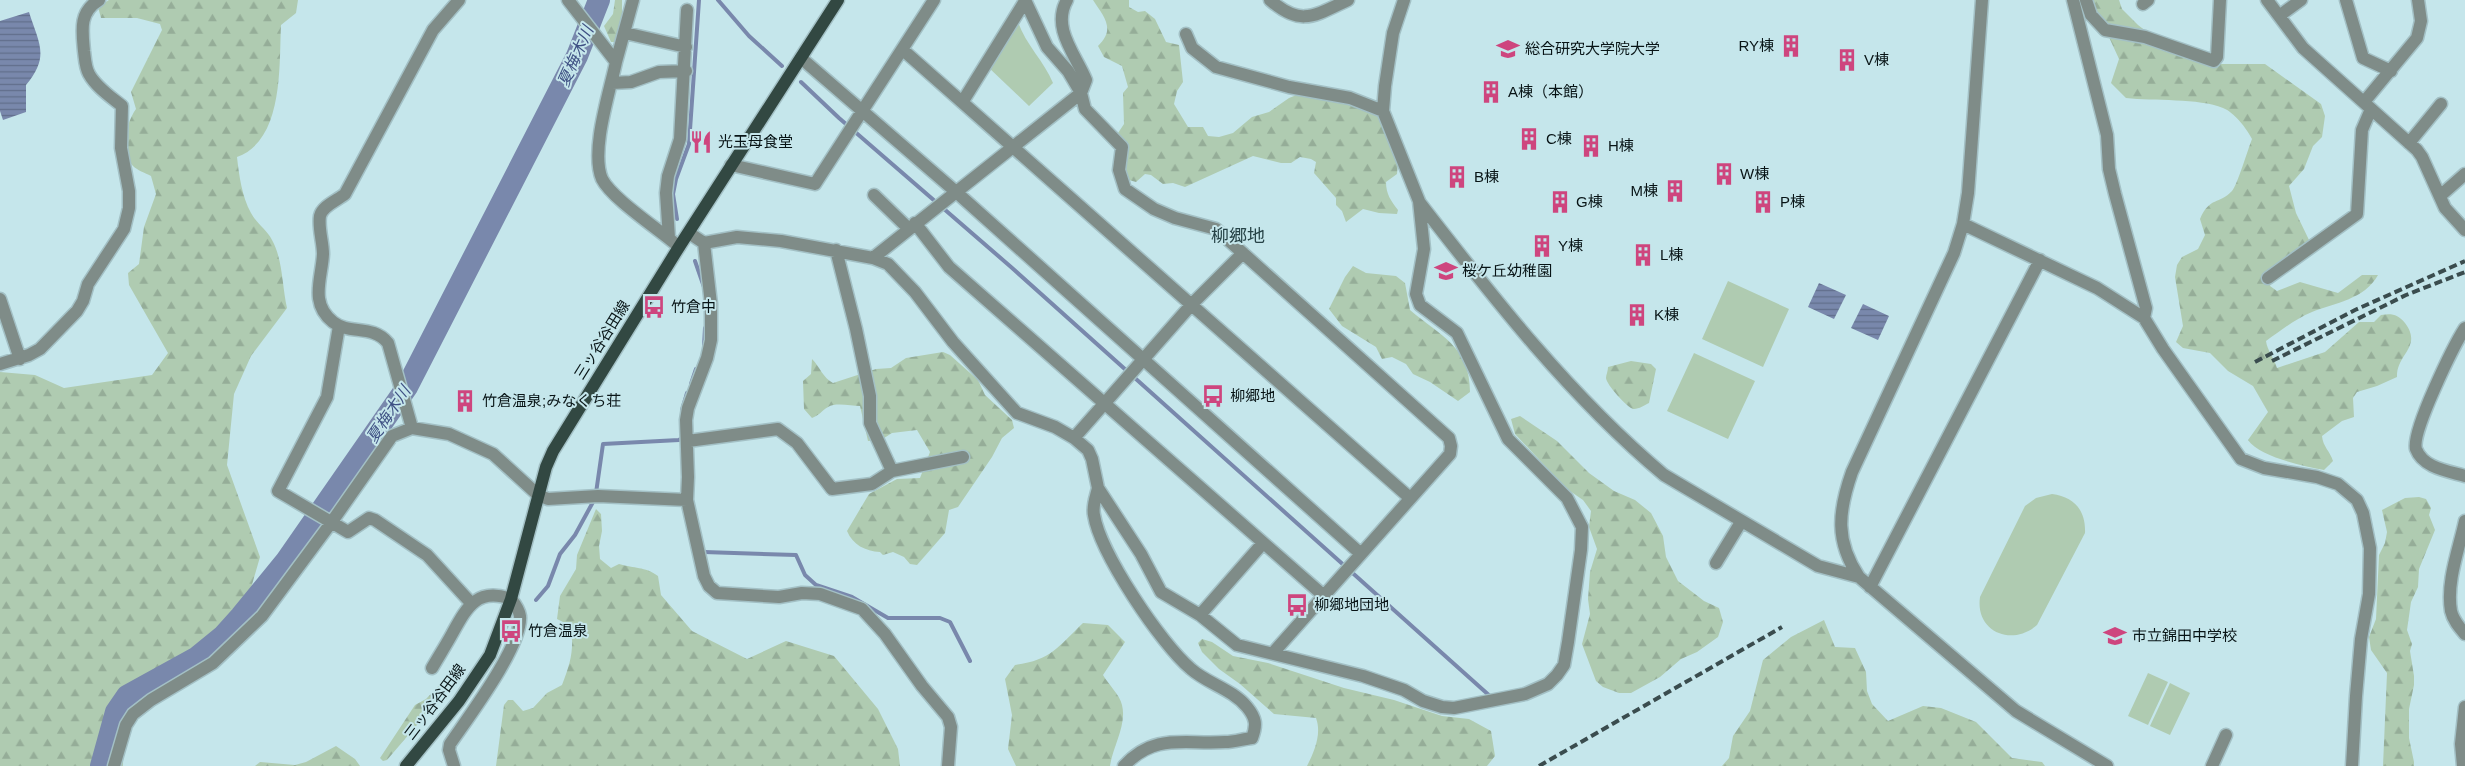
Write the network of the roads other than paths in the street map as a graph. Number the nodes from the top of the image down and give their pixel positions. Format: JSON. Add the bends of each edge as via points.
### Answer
{"nodes":[{"id":1,"x":99,"y":0,"type":"edge"},
{"id":2,"x":459,"y":0,"type":"edge"},
{"id":3,"x":568,"y":0,"type":"edge"},
{"id":4,"x":633,"y":0,"type":"edge"},
{"id":5,"x":838,"y":0,"type":"edge"},
{"id":6,"x":934,"y":0,"type":"edge"},
{"id":7,"x":1067,"y":0,"type":"edge"},
{"id":8,"x":1270,"y":0,"type":"edge"},
{"id":9,"x":1348,"y":0,"type":"edge"},
{"id":10,"x":1404,"y":0,"type":"edge"},
{"id":11,"x":1982,"y":0,"type":"edge"},
{"id":12,"x":2073,"y":0,"type":"edge"},
{"id":13,"x":2086,"y":0,"type":"edge"},
{"id":14,"x":2220,"y":0,"type":"edge"},
{"id":15,"x":2267,"y":0,"type":"edge"},
{"id":16,"x":2301,"y":0,"type":"edge"},
{"id":17,"x":2346,"y":0,"type":"edge"},
{"id":18,"x":2418,"y":0,"type":"edge"},
{"id":19,"x":1025,"y":1,"type":"edge"},
{"id":20,"x":688,"y":10,"type":"dead end"},
{"id":21,"x":2279,"y":16,"type":"junction"},
{"id":22,"x":625,"y":33,"type":"junction"},
{"id":23,"x":1186,"y":34,"type":"dead end"},
{"id":24,"x":686,"y":47,"type":"junction"},
{"id":25,"x":903,"y":50,"type":"junction"},
{"id":26,"x":801,"y":58,"type":"junction"},
{"id":27,"x":616,"y":62,"type":"junction"},
{"id":28,"x":686,"y":71,"type":"junction"},
{"id":29,"x":2391,"y":71,"type":"junction"},
{"id":30,"x":612,"y":83,"type":"junction"},
{"id":31,"x":1081,"y":93,"type":"junction"},
{"id":32,"x":963,"y":101,"type":"junction"},
{"id":33,"x":2441,"y":104,"type":"dead end"},
{"id":34,"x":2367,"y":106,"type":"junction"},
{"id":35,"x":862,"y":111,"type":"junction"},
{"id":36,"x":1383,"y":111,"type":"junction"},
{"id":37,"x":2408,"y":143,"type":"junction"},
{"id":38,"x":1013,"y":146,"type":"junction"},
{"id":39,"x":731,"y":165,"type":"junction"},
{"id":40,"x":2465,"y":174,"type":"edge"},
{"id":41,"x":955,"y":191,"type":"junction"},
{"id":42,"x":874,"y":195,"type":"dead end"},
{"id":43,"x":2440,"y":196,"type":"junction"},
{"id":44,"x":1419,"y":201,"type":"junction"},
{"id":45,"x":1963,"y":224,"type":"junction"},
{"id":46,"x":912,"y":226,"type":"junction"},
{"id":47,"x":2465,"y":230,"type":"edge"},
{"id":48,"x":689,"y":233,"type":"junction"},
{"id":49,"x":674,"y":243,"type":"junction"},
{"id":50,"x":704,"y":243,"type":"junction"},
{"id":51,"x":836,"y":250,"type":"junction"},
{"id":52,"x":1243,"y":253,"type":"junction"},
{"id":53,"x":873,"y":258,"type":"junction"},
{"id":54,"x":2040,"y":260,"type":"junction"},
{"id":55,"x":2268,"y":278,"type":"dead end"},
{"id":56,"x":0,"y":299,"type":"edge"},
{"id":57,"x":1192,"y":304,"type":"junction"},
{"id":58,"x":2144,"y":318,"type":"junction"},
{"id":59,"x":339,"y":326,"type":"junction"},
{"id":60,"x":2465,"y":328,"type":"edge"},
{"id":61,"x":20,"y":358,"type":"junction"},
{"id":62,"x":0,"y":364,"type":"edge"},
{"id":63,"x":1140,"y":364,"type":"junction"},
{"id":64,"x":1104,"y":405,"type":"junction"},
{"id":65,"x":412,"y":428,"type":"junction"},
{"id":66,"x":1074,"y":438,"type":"junction"},
{"id":67,"x":688,"y":441,"type":"junction"},
{"id":68,"x":963,"y":457,"type":"dead end"},
{"id":69,"x":892,"y":471,"type":"junction"},
{"id":70,"x":2465,"y":476,"type":"edge"},
{"id":71,"x":1098,"y":488,"type":"junction"},
{"id":72,"x":538,"y":494,"type":"junction"},
{"id":73,"x":1410,"y":498,"type":"junction"},
{"id":74,"x":687,"y":500,"type":"junction"},
{"id":75,"x":330,"y":522,"type":"junction"},
{"id":76,"x":1741,"y":522,"type":"junction"},
{"id":77,"x":2465,"y":522,"type":"edge"},
{"id":78,"x":1263,"y":543,"type":"junction"},
{"id":79,"x":1361,"y":554,"type":"junction"},
{"id":80,"x":1716,"y":563,"type":"dead end"},
{"id":81,"x":1859,"y":577,"type":"junction"},
{"id":82,"x":1870,"y":586,"type":"junction"},
{"id":83,"x":1324,"y":596,"type":"junction"},
{"id":84,"x":511,"y":599,"type":"junction"},
{"id":85,"x":472,"y":603,"type":"junction"},
{"id":86,"x":1200,"y":615,"type":"junction"},
{"id":87,"x":2465,"y":634,"type":"edge"},
{"id":88,"x":1273,"y":653,"type":"junction"},
{"id":89,"x":432,"y":668,"type":"dead end"},
{"id":90,"x":2465,"y":708,"type":"edge"},
{"id":91,"x":2226,"y":735,"type":"dead end"},
{"id":92,"x":114,"y":766,"type":"edge"},
{"id":93,"x":406,"y":766,"type":"edge"},
{"id":94,"x":454,"y":766,"type":"edge"},
{"id":95,"x":948,"y":766,"type":"edge"},
{"id":96,"x":1124,"y":766,"type":"edge"},
{"id":97,"x":2107,"y":766,"type":"edge"},
{"id":98,"x":2212,"y":766,"type":"edge"},
{"id":99,"x":2352,"y":766,"type":"edge"},
{"id":100,"x":2463,"y":766,"type":"edge"}],
"edges":[{"from":1,"to":61,"type":"street","via":[[88,7],[83,17],[85,57],[90,76],[122,106],[121,148],[129,191],[127,218],[124,229],[88,284],[78,311],[40,349]]},
{"from":2,"to":59,"type":"street","via":[[433,30],[345,194],[324,208],[320,215],[323,253],[317,286],[319,302],[330,320]]},
{"from":3,"to":27,"type":"street"},
{"from":4,"to":22,"type":"street"},
{"from":5,"to":26,"type":"main road","name":"三ッ谷谷田線"},
{"from":6,"to":25,"type":"street"},
{"from":7,"to":31,"type":"street","via":[[1061,20],[1066,40],[1086,80]]},
{"from":8,"to":9,"type":"street","via":[[1282,11],[1299,18],[1313,17]]},
{"from":10,"to":36,"type":"street","via":[[1393,33]]},
{"from":11,"to":45,"type":"street"},
{"from":12,"to":58,"type":"street","via":[[2107,135],[2115,194],[2146,308]]},
{"from":13,"to":14,"type":"street","via":[[2092,15],[2105,30],[2145,37],[2214,61],[2217,57]]},
{"from":15,"to":21,"type":"street"},
{"from":16,"to":21,"type":"street"},
{"from":17,"to":29,"type":"street","via":[[2363,58]]},
{"from":18,"to":29,"type":"street","via":[[2421,21],[2417,38]]},
{"from":19,"to":31,"type":"street","via":[[1047,47],[1068,71]]},
{"from":19,"to":32,"type":"street"},
{"from":20,"to":24,"type":"street"},
{"from":21,"to":34,"type":"street","via":[[2303,48]]},
{"from":22,"to":24,"type":"street"},
{"from":22,"to":27,"type":"street"},
{"from":23,"to":36,"type":"street","via":[[1192,48],[1216,67],[1289,88],[1350,98]]},
{"from":24,"to":28,"type":"street"},
{"from":25,"to":32,"type":"street"},
{"from":25,"to":35,"type":"street"},
{"from":26,"to":35,"type":"street"},
{"from":26,"to":39,"type":"main road","name":"三ッ谷谷田線"},
{"from":27,"to":30,"type":"street"},
{"from":28,"to":30,"type":"street","via":[[659,72],[631,82]]},
{"from":28,"to":49,"type":"street","via":[[680,139],[666,193]]},
{"from":29,"to":34,"type":"street"},
{"from":30,"to":49,"type":"street","via":[[599,153],[602,179]]},
{"from":31,"to":38,"type":"street"},
{"from":31,"to":52,"type":"street","via":[[1085,109],[1122,147],[1119,170],[1125,188],[1154,209],[1216,228]]},
{"from":32,"to":38,"type":"street"},
{"from":33,"to":37,"type":"street"},
{"from":34,"to":37,"type":"street"},
{"from":34,"to":55,"type":"street","via":[[2362,130],[2357,214]]},
{"from":35,"to":39,"type":"street","via":[[815,184]]},
{"from":35,"to":41,"type":"street"},
{"from":36,"to":44,"type":"street"},
{"from":37,"to":43,"type":"street","via":[[2422,157]]},
{"from":38,"to":41,"type":"street"},
{"from":38,"to":57,"type":"street"},
{"from":39,"to":48,"type":"main road","name":"三ッ谷谷田線"},
{"from":40,"to":43,"type":"street"},
{"from":41,"to":46,"type":"street"},
{"from":41,"to":63,"type":"street"},
{"from":42,"to":46,"type":"street"},
{"from":43,"to":47,"type":"street","via":[[2449,214]]},
{"from":44,"to":76,"type":"street","via":[[1519,328],[1581,397],[1664,475]]},
{"from":44,"to":88,"type":"street","via":[[1424,249],[1417,300],[1458,333],[1508,439],[1567,498],[1582,527],[1564,665],[1548,684],[1524,694],[1454,708],[1423,701],[1404,690],[1363,676]]},
{"from":45,"to":54,"type":"street"},
{"from":45,"to":81,"type":"street","via":[[1954,253],[1852,472],[1844,496],[1840,520],[1842,542],[1847,559]]},
{"from":46,"to":53,"type":"street"},
{"from":46,"to":64,"type":"street","via":[[949,267]]},
{"from":48,"to":49,"type":"main road","name":"三ッ谷谷田線"},
{"from":48,"to":50,"type":"street"},
{"from":49,"to":72,"type":"main road","name":"三ッ谷谷田線","via":[[553,451]]},
{"from":50,"to":51,"type":"street","via":[[737,237]]},
{"from":50,"to":67,"type":"street","via":[[711,304],[711,340],[688,408]]},
{"from":51,"to":53,"type":"street"},
{"from":51,"to":69,"type":"street","via":[[870,396],[870,423]]},
{"from":52,"to":57,"type":"street"},
{"from":52,"to":73,"type":"street","via":[[1449,438],[1450,454]]},
{"from":53,"to":66,"type":"street","via":[[888,264],[899,274],[1017,413],[1055,426]]},
{"from":54,"to":58,"type":"street","via":[[2097,288]]},
{"from":54,"to":82,"type":"street"},
{"from":56,"to":61,"type":"street"},
{"from":57,"to":63,"type":"street"},
{"from":57,"to":73,"type":"street"},
{"from":58,"to":99,"type":"street","via":[[2241,459],[2264,468],[2338,484],[2357,500],[2370,548],[2369,594],[2361,639]]},
{"from":59,"to":65,"type":"street","via":[[372,331],[388,342]]},
{"from":59,"to":75,"type":"street","via":[[326,397],[278,491]]},
{"from":60,"to":70,"type":"street","via":[[2429,402],[2416,448],[2427,463]]},
{"from":61,"to":62,"type":"street"},
{"from":63,"to":64,"type":"street"},
{"from":63,"to":79,"type":"street"},
{"from":64,"to":66,"type":"street"},
{"from":64,"to":78,"type":"street"},
{"from":65,"to":72,"type":"street","via":[[449,434],[493,454]]},
{"from":65,"to":75,"type":"street","via":[[392,436]]},
{"from":66,"to":71,"type":"street","via":[[1088,450]]},
{"from":67,"to":69,"type":"street","via":[[778,429],[797,443],[832,488],[872,484]]},
{"from":67,"to":74,"type":"street"},
{"from":68,"to":69,"type":"street"},
{"from":71,"to":86,"type":"street","via":[[1141,554],[1161,592]]},
{"from":71,"to":96,"type":"street","via":[[1094,514],[1105,547],[1144,613],[1191,669],[1238,696],[1255,717],[1257,727],[1252,738],[1157,745],[1136,753]]},
{"from":72,"to":74,"type":"street","via":[[548,499],[598,496]]},
{"from":72,"to":84,"type":"main road","name":"三ッ谷谷田線"},
{"from":73,"to":79,"type":"street"},
{"from":74,"to":95,"type":"street","via":[[704,576],[716,593],[778,597],[820,594],[862,609],[873,620],[948,717],[951,727]]},
{"from":75,"to":85,"type":"street","via":[[348,532],[369,518],[375,520],[427,555]]},
{"from":75,"to":92,"type":"street","via":[[262,616],[214,663],[133,714],[126,725]]},
{"from":76,"to":80,"type":"street"},
{"from":76,"to":81,"type":"street","via":[[1818,566]]},
{"from":77,"to":87,"type":"street","via":[[2452,583],[2451,612]]},
{"from":78,"to":83,"type":"street"},
{"from":78,"to":86,"type":"street"},
{"from":79,"to":83,"type":"street"},
{"from":81,"to":82,"type":"street"},
{"from":82,"to":97,"type":"street","via":[[2016,711]]},
{"from":83,"to":88,"type":"street"},
{"from":84,"to":85,"type":"street","via":[[491,595]]},
{"from":84,"to":93,"type":"main road","name":"三ッ谷谷田線","via":[[490,655],[459,701]]},
{"from":84,"to":94,"type":"street","via":[[518,607],[518,627],[499,670],[450,744]]},
{"from":85,"to":89,"type":"street"},
{"from":86,"to":88,"type":"street","via":[[1237,645]]},
{"from":90,"to":100,"type":"street","via":[[2460,744]]},
{"from":91,"to":98,"type":"street"}]}
